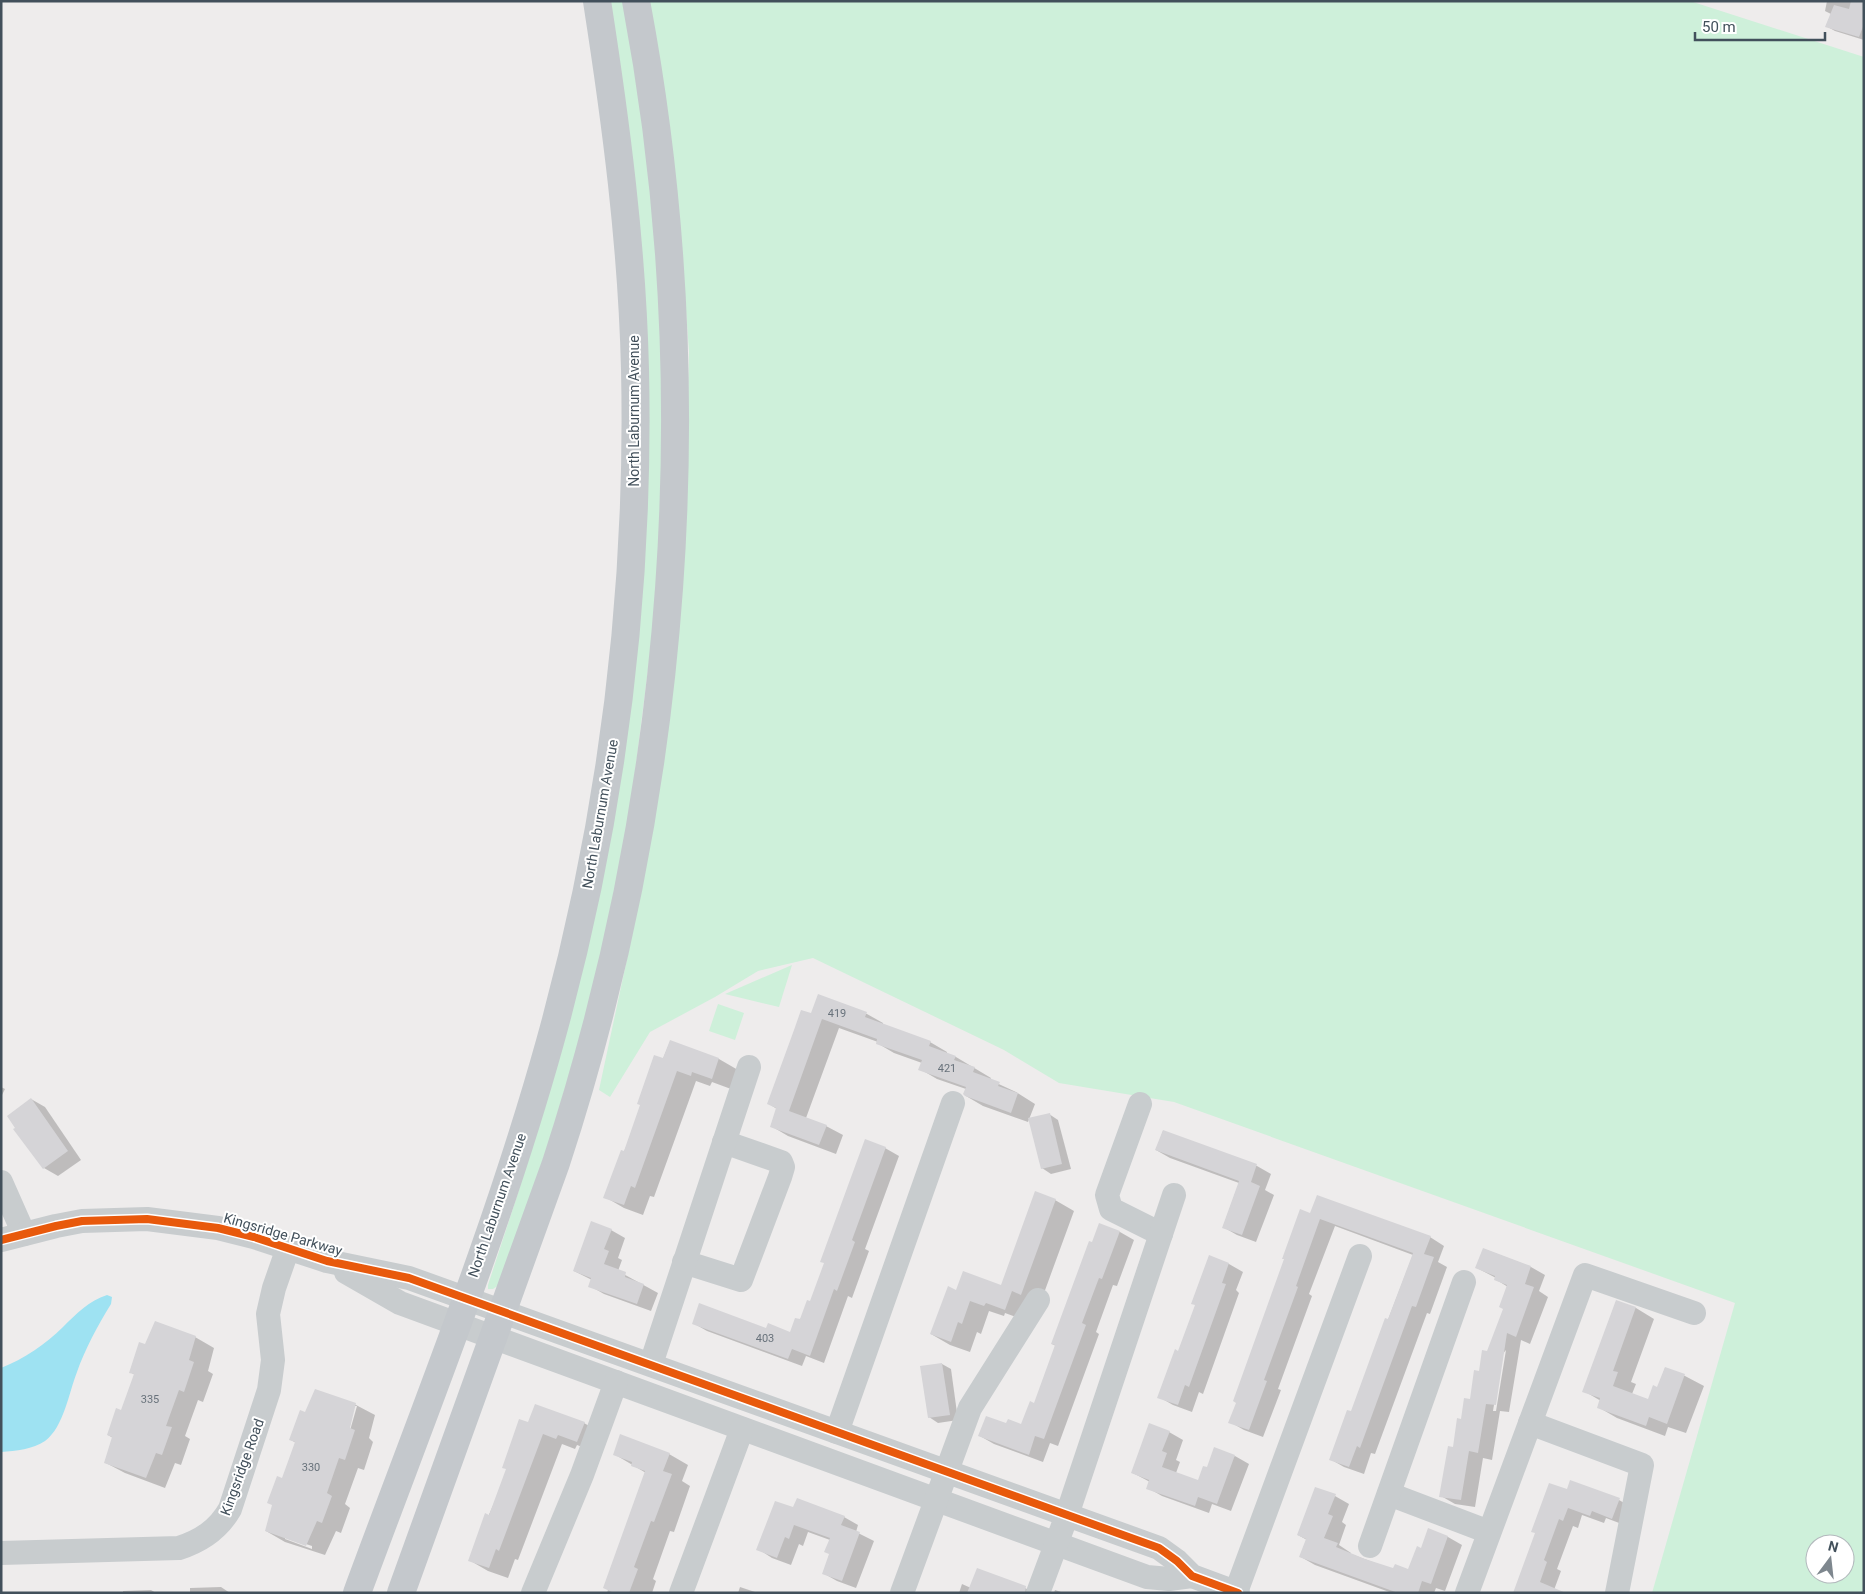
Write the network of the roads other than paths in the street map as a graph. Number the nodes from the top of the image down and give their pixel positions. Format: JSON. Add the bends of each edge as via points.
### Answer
{"nodes":[{"id":1,"x":597,"y":1,"type":"edge"},
{"id":2,"x":636,"y":1,"type":"edge"},
{"id":3,"x":749,"y":1067,"type":"dead end"},
{"id":4,"x":952,"y":1102,"type":"dead end"},
{"id":5,"x":1140,"y":1104,"type":"dead end"},
{"id":6,"x":724,"y":1142,"type":"junction"},
{"id":7,"x":1,"y":1182,"type":"edge"},
{"id":8,"x":1174,"y":1194,"type":"dead end"},
{"id":9,"x":1161,"y":1234,"type":"junction"},
{"id":10,"x":12,"y":1237,"type":"edge"},
{"id":11,"x":288,"y":1248,"type":"junction"},
{"id":12,"x":1360,"y":1256,"type":"dead end"},
{"id":13,"x":327,"y":1261,"type":"junction"},
{"id":14,"x":684,"y":1262,"type":"junction"},
{"id":15,"x":1464,"y":1282,"type":"dead end"},
{"id":16,"x":466,"y":1298,"type":"junction"},
{"id":17,"x":1038,"y":1300,"type":"dead end"},
{"id":18,"x":503,"y":1311,"type":"junction"},
{"id":19,"x":1694,"y":1312,"type":"dead end"},
{"id":20,"x":456,"y":1324,"type":"junction"},
{"id":21,"x":494,"y":1338,"type":"junction"},
{"id":22,"x":644,"y":1362,"type":"junction"},
{"id":23,"x":622,"y":1384,"type":"junction"},
{"id":24,"x":1530,"y":1423,"type":"junction"},
{"id":25,"x":742,"y":1429,"type":"junction"},
{"id":26,"x":837,"y":1432,"type":"junction"},
{"id":27,"x":946,"y":1471,"type":"junction"},
{"id":28,"x":1389,"y":1494,"type":"junction"},
{"id":29,"x":935,"y":1499,"type":"junction"},
{"id":30,"x":1067,"y":1515,"type":"junction"},
{"id":31,"x":1489,"y":1532,"type":"junction"},
{"id":32,"x":1056,"y":1543,"type":"junction"},
{"id":33,"x":1370,"y":1546,"type":"dead end"},
{"id":34,"x":1,"y":1553,"type":"edge"},
{"id":35,"x":1189,"y":1584,"type":"edge"},
{"id":36,"x":1237,"y":1592,"type":"edge"},
{"id":37,"x":357,"y":1593,"type":"edge"},
{"id":38,"x":401,"y":1593,"type":"edge"},
{"id":39,"x":533,"y":1593,"type":"edge"},
{"id":40,"x":682,"y":1593,"type":"edge"},
{"id":41,"x":902,"y":1593,"type":"edge"},
{"id":42,"x":1038,"y":1593,"type":"edge"},
{"id":43,"x":1467,"y":1593,"type":"edge"},
{"id":44,"x":1616,"y":1593,"type":"edge"}],
"edges":[{"from":1,"to":16,"type":"main road","name":"North Laburnum Avenue","via":[[625,216],[635,366],[634,513],[621,687],[594,852],[567,977],[528,1116]]},
{"from":2,"to":18,"type":"main road","via":[[664,191],[675,358],[676,450],[663,664],[650,771],[615,953],[578,1095]]},
{"from":3,"to":6,"type":"street"},
{"from":4,"to":26,"type":"street"},
{"from":5,"to":9,"type":"street","via":[[1107,1195],[1111,1210]]},
{"from":6,"to":14,"type":"street"},
{"from":6,"to":14,"type":"street","via":[[781,1162],[780,1178],[741,1280]]},
{"from":7,"to":10,"type":"street"},
{"from":8,"to":9,"type":"street"},
{"from":9,"to":30,"type":"street"},
{"from":10,"to":11,"type":"street","name":"Kingsridge Parkway","via":[[82,1222],[147,1219],[218,1228]]},
{"from":11,"to":13,"type":"street","name":"Kingsridge Parkway"},
{"from":11,"to":34,"type":"street","name":"Kingsridge Road","via":[[268,1314],[273,1360],[269,1390],[224,1520],[205,1537],[179,1548]]},
{"from":12,"to":36,"type":"street"},
{"from":13,"to":16,"type":"street","name":"Kingsridge Parkway","via":[[409,1278]]},
{"from":13,"to":20,"type":"street","name":"Kingsridge Parkway","via":[[400,1303]]},
{"from":14,"to":22,"type":"street"},
{"from":15,"to":28,"type":"street"},
{"from":16,"to":18,"type":"street","name":"Kingsridge Parkway"},
{"from":16,"to":20,"type":"main road","name":"North Laburnum Avenue"},
{"from":17,"to":27,"type":"street","via":[[970,1408]]},
{"from":18,"to":21,"type":"main road"},
{"from":18,"to":22,"type":"street","name":"Kingsridge Parkway"},
{"from":19,"to":24,"type":"street","via":[[1585,1275]]},
{"from":20,"to":21,"type":"street","name":"Kingsridge Parkway"},
{"from":20,"to":37,"type":"main road","name":"North Laburnum Avenue"},
{"from":21,"to":23,"type":"street","name":"Kingsridge Parkway"},
{"from":21,"to":38,"type":"main road"},
{"from":22,"to":23,"type":"street"},
{"from":22,"to":26,"type":"street","name":"Kingsridge Parkway"},
{"from":23,"to":25,"type":"street","name":"Kingsridge Parkway"},
{"from":23,"to":39,"type":"street"},
{"from":24,"to":31,"type":"street"},
{"from":24,"to":44,"type":"street","via":[[1642,1465]]},
{"from":25,"to":29,"type":"street","name":"Kingsridge Parkway"},
{"from":25,"to":40,"type":"street"},
{"from":26,"to":27,"type":"street","name":"Kingsridge Parkway"},
{"from":27,"to":29,"type":"street"},
{"from":27,"to":30,"type":"street","name":"Kingsridge Parkway"},
{"from":28,"to":31,"type":"street"},
{"from":28,"to":33,"type":"street"},
{"from":29,"to":32,"type":"street","name":"Kingsridge Parkway"},
{"from":29,"to":41,"type":"street"},
{"from":30,"to":32,"type":"street"},
{"from":30,"to":35,"type":"street","name":"Kingsridge Parkway","via":[[1159,1548],[1177,1560]]},
{"from":31,"to":43,"type":"street"},
{"from":32,"to":35,"type":"street","name":"Kingsridge Parkway","via":[[1147,1576]]},
{"from":32,"to":42,"type":"street"},
{"from":35,"to":36,"type":"street"}]}
